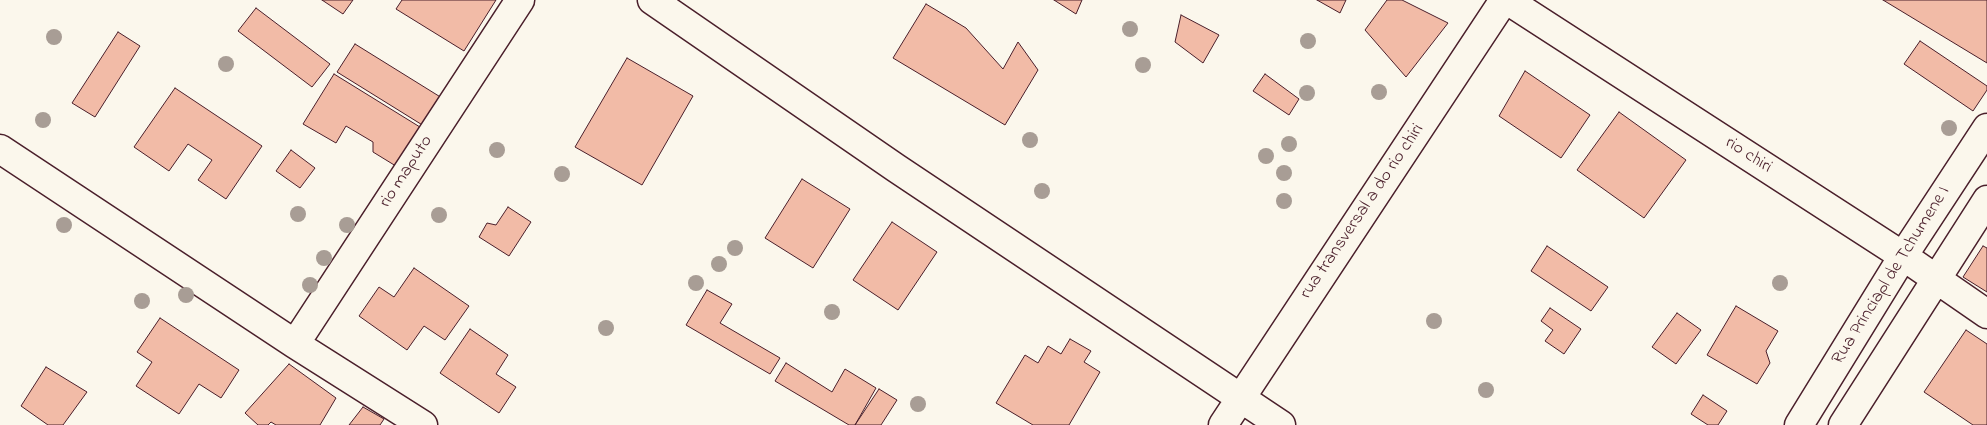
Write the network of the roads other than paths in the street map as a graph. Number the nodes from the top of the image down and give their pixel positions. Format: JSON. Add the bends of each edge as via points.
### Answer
{"nodes":[{"id":1,"x":520,"y":0,"type":"edge"},
{"id":2,"x":652,"y":0,"type":"edge"},
{"id":3,"x":1506,"y":0,"type":"edge"},
{"id":4,"x":1987,"y":128,"type":"edge"},
{"id":5,"x":0,"y":149,"type":"edge"},
{"id":6,"x":1987,"y":200,"type":"edge"},
{"id":7,"x":1903,"y":256,"type":"junction"},
{"id":8,"x":1936,"y":279,"type":"junction"},
{"id":9,"x":1987,"y":314,"type":"edge"},
{"id":10,"x":295,"y":344,"type":"junction"},
{"id":11,"x":1240,"y":398,"type":"junction"},
{"id":12,"x":423,"y":425,"type":"edge"},
{"id":13,"x":1223,"y":425,"type":"edge"},
{"id":14,"x":1281,"y":425,"type":"edge"},
{"id":15,"x":1799,"y":425,"type":"edge"},
{"id":16,"x":1843,"y":425,"type":"edge"}],
"edges":[{"from":1,"to":10,"type":"street","name":"rio maputo"},
{"from":2,"to":11,"type":"street"},
{"from":3,"to":7,"type":"street","name":"rio chiri"},
{"from":3,"to":11,"type":"street","name":"rua transversal a do rio chiri"},
{"from":4,"to":7,"type":"street","name":"Rua Princiapl de Tchumene I"},
{"from":5,"to":10,"type":"street"},
{"from":6,"to":8,"type":"street"},
{"from":7,"to":8,"type":"street","name":"rio chiri"},
{"from":7,"to":15,"type":"street","name":"Rua Princiapl de Tchumene I"},
{"from":8,"to":9,"type":"street","name":"rio chiri"},
{"from":8,"to":16,"type":"street"},
{"from":10,"to":12,"type":"street"},
{"from":11,"to":13,"type":"street","name":"rua transversal a do rio chiri"},
{"from":11,"to":14,"type":"street"}]}
